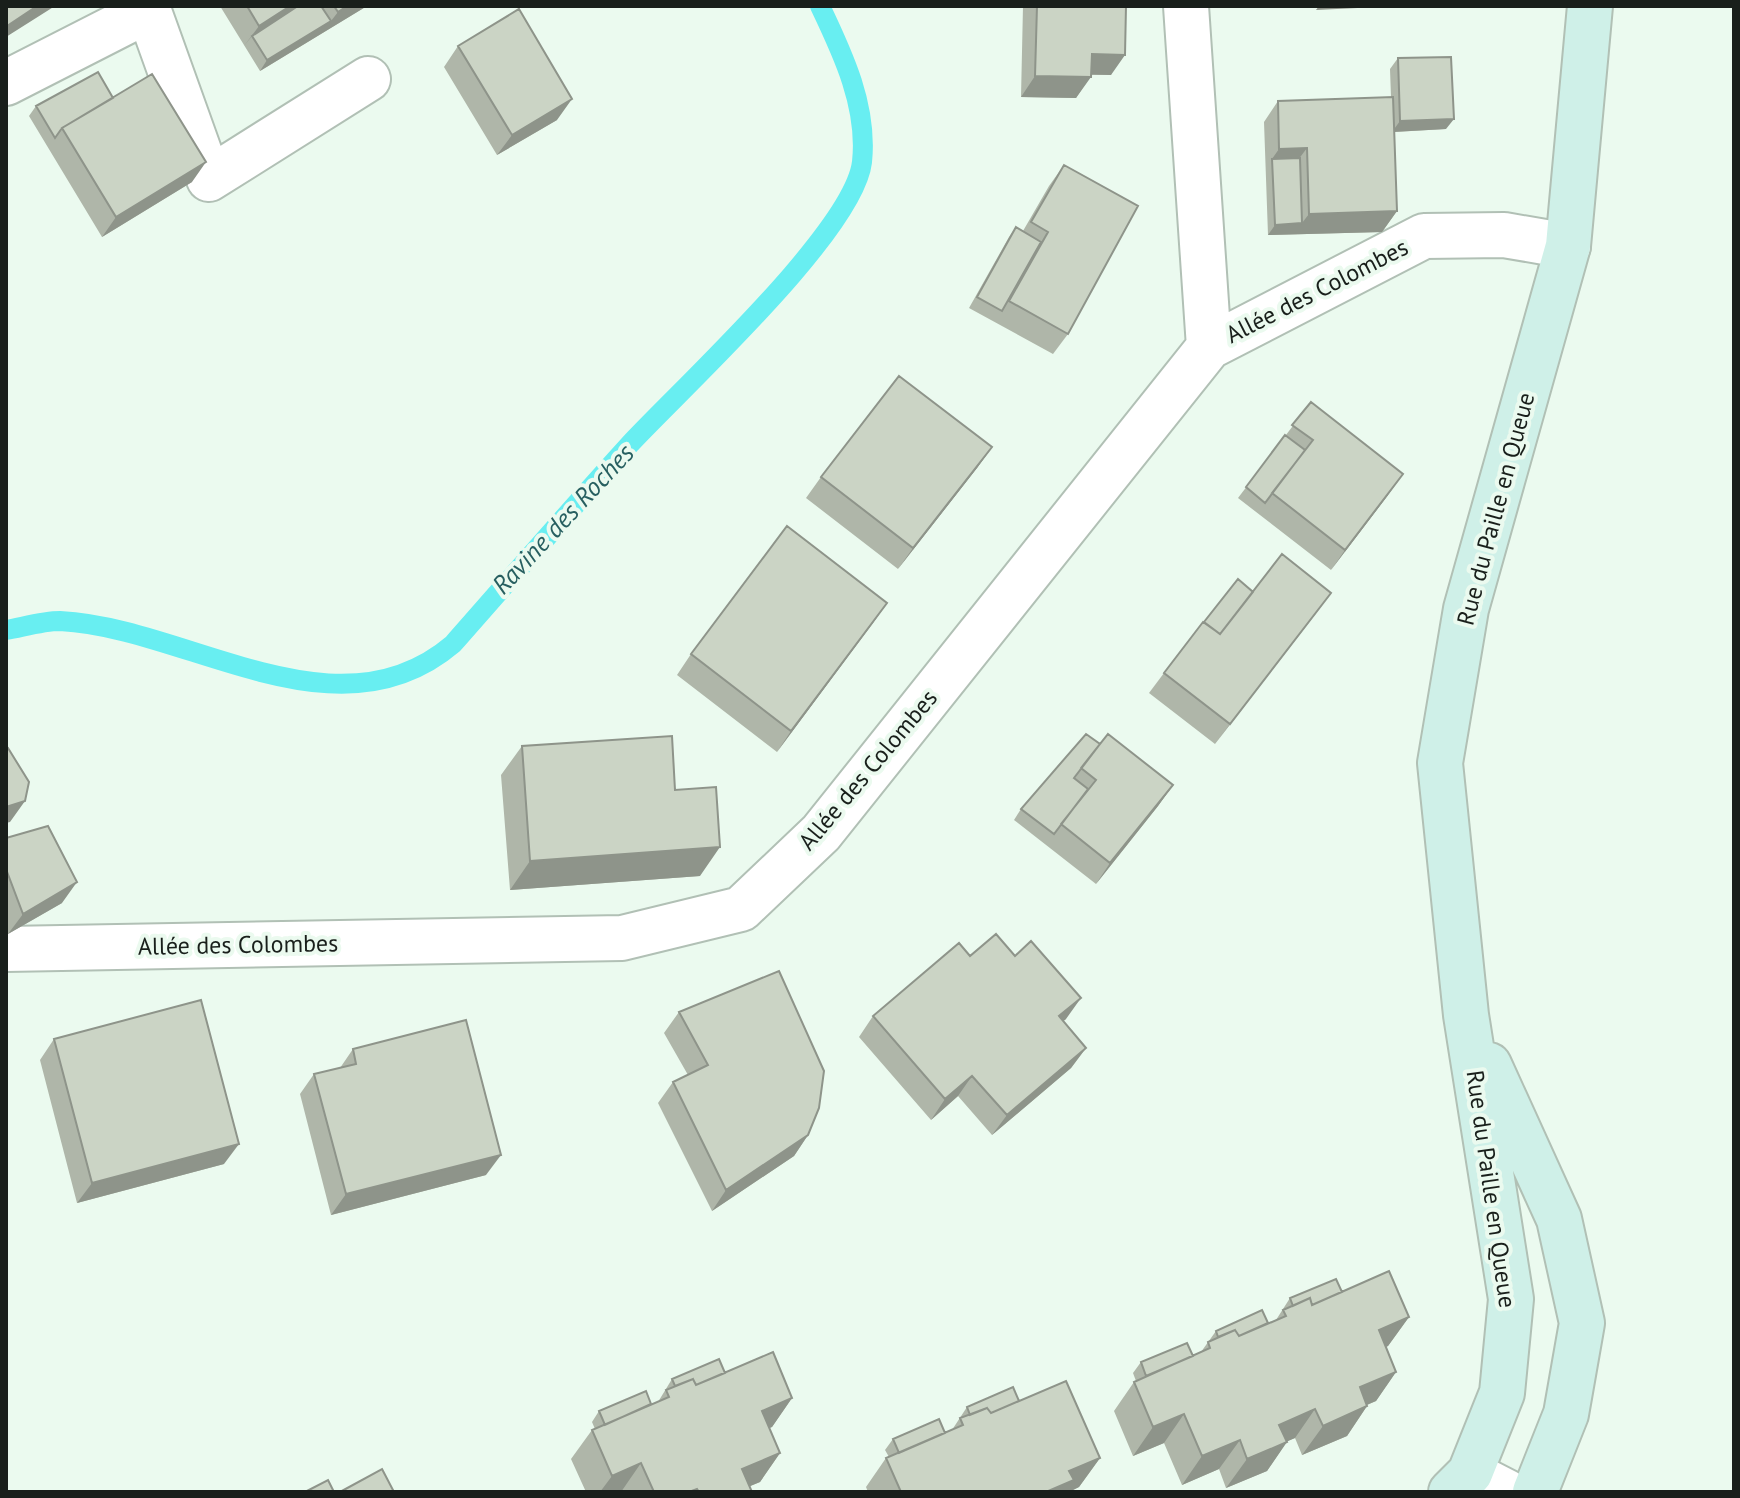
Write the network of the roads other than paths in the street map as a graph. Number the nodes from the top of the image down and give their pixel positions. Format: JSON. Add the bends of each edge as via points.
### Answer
{"nodes":[{"id":1,"x":1186,"y":6,"type":"edge"},
{"id":2,"x":1590,"y":6,"type":"edge"},
{"id":3,"x":148,"y":8,"type":"edge"},
{"id":4,"x":368,"y":79,"type":"dead end"},
{"id":5,"x":6,"y":83,"type":"edge"},
{"id":6,"x":1568,"y":246,"type":"junction"},
{"id":7,"x":1209,"y":347,"type":"junction"},
{"id":8,"x":6,"y":949,"type":"edge"},
{"id":9,"x":1466,"y":1015,"type":"junction"},
{"id":10,"x":1476,"y":1486,"type":"edge"},
{"id":11,"x":1535,"y":1492,"type":"edge"}],
"edges":[{"from":1,"to":7,"type":"street","name":"Allée des Colombes"},
{"from":2,"to":6,"type":"main road","name":"Rue du Paille en Queue"},
{"from":3,"to":4,"type":"street","via":[[209,179]]},
{"from":3,"to":5,"type":"street"},
{"from":6,"to":7,"type":"street","name":"Allée des Colombes","via":[[1504,235],[1424,236]]},
{"from":6,"to":9,"type":"main road","name":"Rue du Paille en Queue","via":[[1466,609],[1440,763]]},
{"from":7,"to":8,"type":"street","name":"Allée des Colombes","via":[[821,833],[741,909],[622,938]]},
{"from":9,"to":10,"type":"main road","name":"Rue du Paille en Queue","via":[[1511,1299],[1502,1393]]},
{"from":9,"to":11,"type":"main road","name":"Rue du Paille en Queue","via":[[1559,1219],[1582,1323],[1566,1414]]}]}
